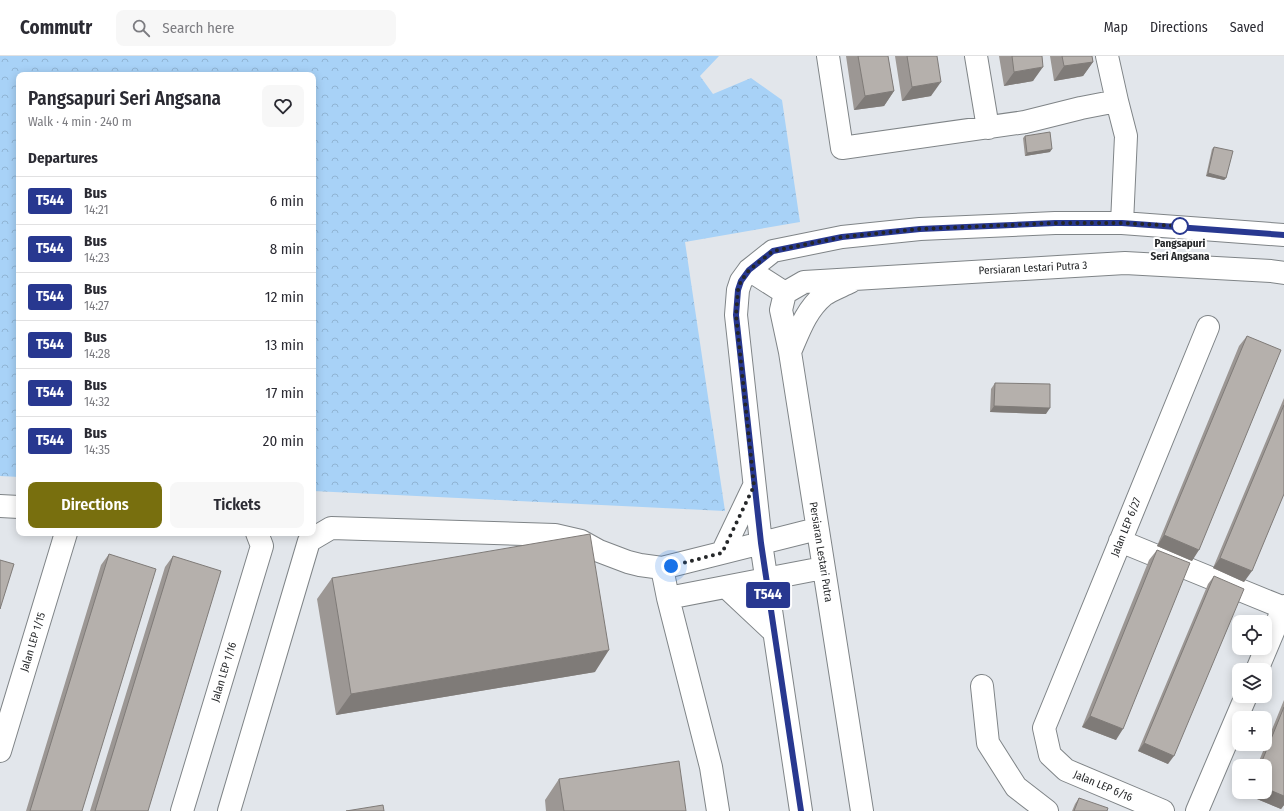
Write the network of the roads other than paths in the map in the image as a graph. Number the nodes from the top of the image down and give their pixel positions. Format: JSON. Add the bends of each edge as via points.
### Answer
{"nodes":[{"id":1,"x":828,"y":56,"type":"edge"},
{"id":2,"x":976,"y":56,"type":"edge"},
{"id":3,"x":1107,"y":56,"type":"edge"},
{"id":4,"x":1117,"y":101,"type":"junction"},
{"id":5,"x":988,"y":128,"type":"junction"},
{"id":6,"x":1122,"y":223,"type":"junction"},
{"id":7,"x":1284,"y":235,"type":"edge"},
{"id":8,"x":749,"y":270,"type":"junction"},
{"id":9,"x":1284,"y":273,"type":"edge"},
{"id":10,"x":860,"y":277,"type":"junction"},
{"id":11,"x":785,"y":293,"type":"junction"},
{"id":12,"x":1208,"y":327,"type":"dead end"},
{"id":13,"x":790,"y":352,"type":"junction"},
{"id":14,"x":754,"y":486,"type":"junction"},
{"id":15,"x":0,"y":506,"type":"edge"},
{"id":16,"x":16,"y":507,"type":"edge"},
{"id":17,"x":817,"y":529,"type":"junction"},
{"id":18,"x":65,"y":536,"type":"edge"},
{"id":19,"x":258,"y":536,"type":"edge"},
{"id":20,"x":1120,"y":541,"type":"junction"},
{"id":21,"x":761,"y":543,"type":"junction"},
{"id":22,"x":722,"y":553,"type":"junction"},
{"id":23,"x":662,"y":568,"type":"junction"},
{"id":24,"x":823,"y":568,"type":"junction"},
{"id":25,"x":766,"y":580,"type":"junction"},
{"id":26,"x":726,"y":587,"type":"junction"},
{"id":27,"x":668,"y":598,"type":"junction"},
{"id":28,"x":1284,"y":607,"type":"edge"},
{"id":29,"x":773,"y":631,"type":"junction"},
{"id":30,"x":1260,"y":663,"type":"edge"},
{"id":31,"x":982,"y":686,"type":"dead end"},
{"id":32,"x":1243,"y":703,"type":"edge"},
{"id":33,"x":1044,"y":728,"type":"joint"},
{"id":34,"x":0,"y":751,"type":"edge"},
{"id":35,"x":182,"y":811,"type":"edge"},
{"id":36,"x":229,"y":811,"type":"edge"},
{"id":37,"x":718,"y":811,"type":"edge"},
{"id":38,"x":801,"y":811,"type":"edge"},
{"id":39,"x":862,"y":811,"type":"edge"},
{"id":40,"x":1047,"y":811,"type":"edge"},
{"id":41,"x":1163,"y":811,"type":"edge"},
{"id":42,"x":1197,"y":811,"type":"edge"}],
"edges":[{"from":1,"to":5,"type":"street","via":[[842,148]]},
{"from":2,"to":5,"type":"street"},
{"from":3,"to":4,"type":"street"},
{"from":4,"to":5,"type":"street"},
{"from":4,"to":6,"type":"street","via":[[1126,136]]},
{"from":6,"to":7,"type":"street"},
{"from":6,"to":8,"type":"street","via":[[920,229],[842,237],[773,251]]},
{"from":8,"to":11,"type":"street"},
{"from":8,"to":14,"type":"street","via":[[738,290],[736,315]]},
{"from":9,"to":10,"type":"street","name":"Persiaran Lestari Putra 3","via":[[1125,263]]},
{"from":10,"to":11,"type":"street","name":"Persiaran Lestari Putra 3","via":[[804,282]]},
{"from":10,"to":13,"type":"street","via":[[825,295],[814,306],[804,319]]},
{"from":11,"to":13,"type":"street","name":"Persiaran Lestari Putra","via":[[781,310]]},
{"from":12,"to":20,"type":"street","name":"Jalan LEP 6/27"},
{"from":13,"to":17,"type":"street","name":"Persiaran Lestari Putra"},
{"from":14,"to":21,"type":"street"},
{"from":14,"to":22,"type":"street"},
{"from":15,"to":16,"type":"street"},
{"from":17,"to":21,"type":"street"},
{"from":17,"to":24,"type":"street","name":"Persiaran Lestari Putra"},
{"from":18,"to":34,"type":"street","name":"Jalan LEP 1/15"},
{"from":19,"to":35,"type":"street","name":"Jalan LEP 1/16","via":[[262,546]]},
{"from":20,"to":28,"type":"street"},
{"from":20,"to":33,"type":"street","name":"Jalan LEP 6/27"},
{"from":21,"to":22,"type":"street"},
{"from":21,"to":25,"type":"street"},
{"from":22,"to":23,"type":"street"},
{"from":23,"to":27,"type":"street"},
{"from":23,"to":36,"type":"street","via":[[628,562],[581,541],[555,535],[332,528],[309,541]]},
{"from":24,"to":25,"type":"street"},
{"from":24,"to":39,"type":"street","name":"Persiaran Lestari Putra"},
{"from":25,"to":26,"type":"street"},
{"from":25,"to":29,"type":"street"},
{"from":26,"to":27,"type":"street"},
{"from":26,"to":29,"type":"street"},
{"from":27,"to":37,"type":"street","via":[[711,767]]},
{"from":28,"to":30,"type":"street"},
{"from":29,"to":38,"type":"street"},
{"from":31,"to":40,"type":"street","via":[[988,743],[1016,788]]},
{"from":32,"to":42,"type":"street"},
{"from":33,"to":41,"type":"street","name":"Jalan LEP 6/16","via":[[1050,755],[1066,770]]}]}
